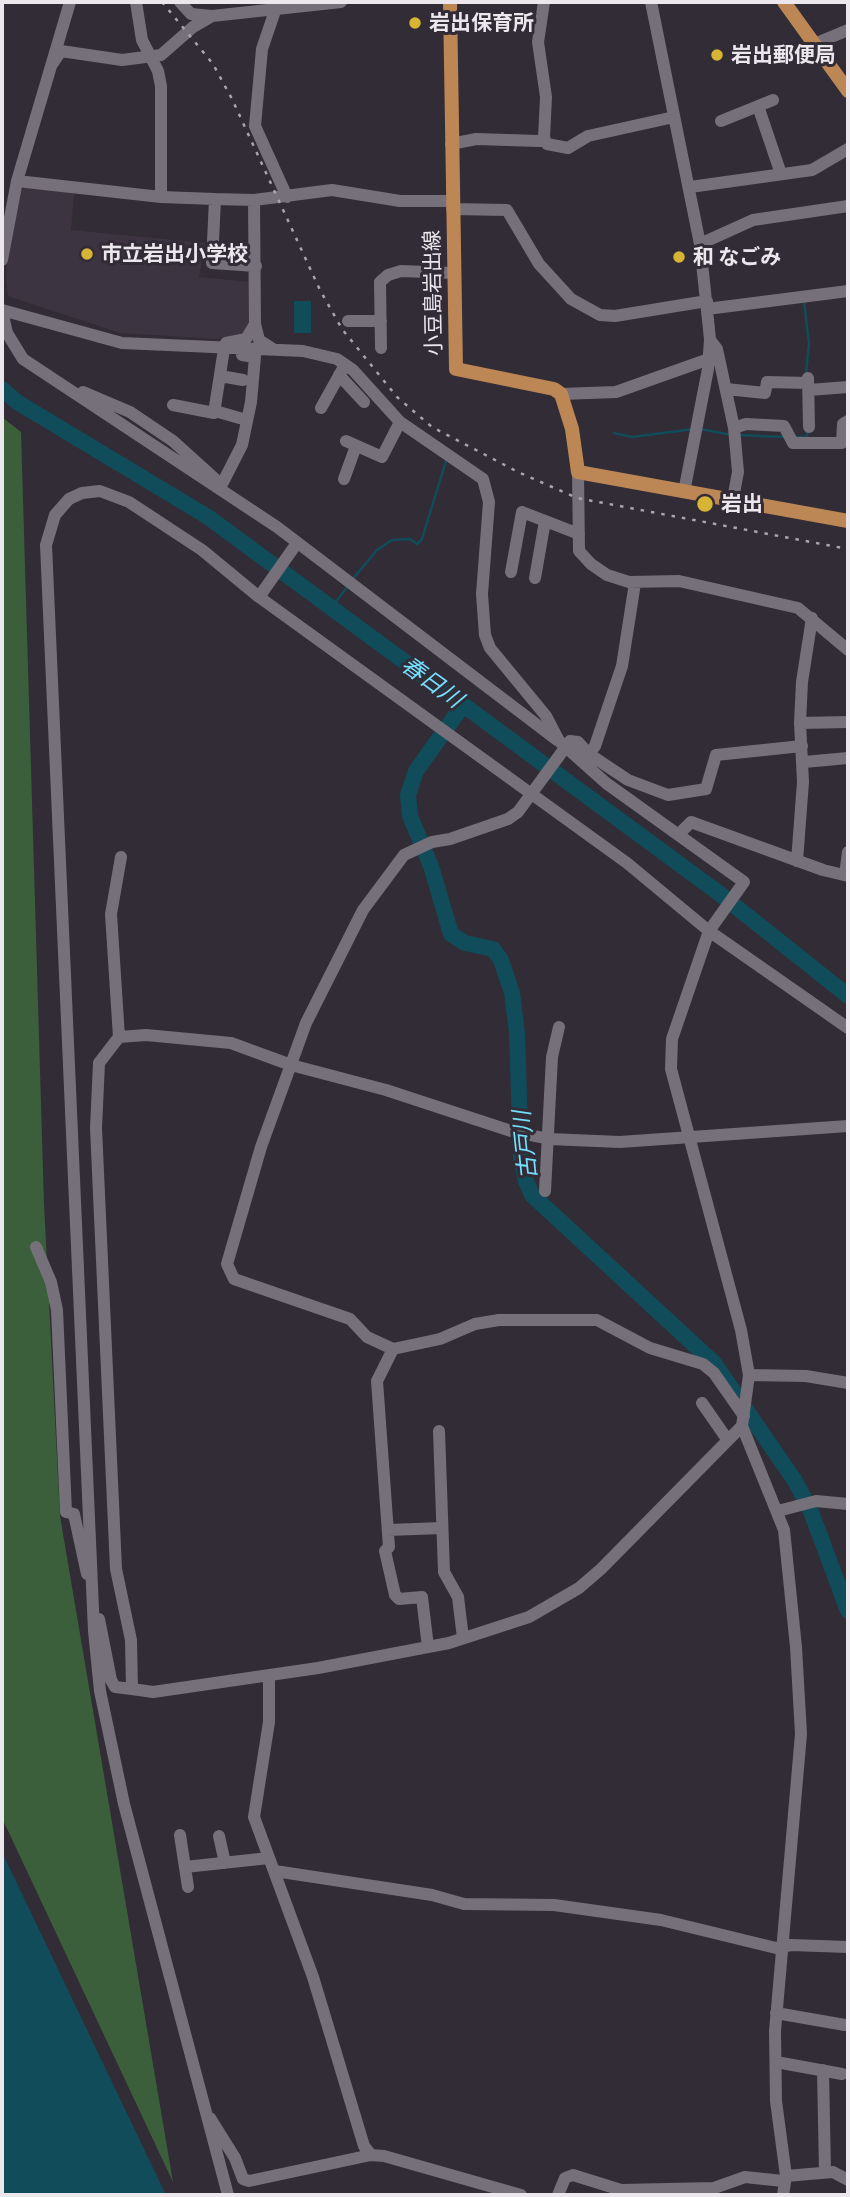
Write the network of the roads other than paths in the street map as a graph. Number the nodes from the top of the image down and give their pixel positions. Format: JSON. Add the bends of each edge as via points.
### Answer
{"nodes":[{"id":1,"x":70,"y":2,"type":"edge"},
{"id":2,"x":136,"y":2,"type":"edge"},
{"id":3,"x":180,"y":2,"type":"edge"},
{"id":4,"x":341,"y":2,"type":"edge"},
{"id":5,"x":450,"y":2,"type":"edge"},
{"id":6,"x":544,"y":2,"type":"edge"},
{"id":7,"x":651,"y":2,"type":"edge"},
{"id":8,"x":784,"y":2,"type":"edge"},
{"id":9,"x":277,"y":4,"type":"edge"},
{"id":10,"x":212,"y":16,"type":"junction"},
{"id":11,"x":848,"y":30,"type":"edge"},
{"id":12,"x":814,"y":44,"type":"junction"},
{"id":13,"x":150,"y":57,"type":"junction"},
{"id":14,"x":51,"y":66,"type":"junction"},
{"id":15,"x":848,"y":91,"type":"edge"},
{"id":16,"x":773,"y":100,"type":"dead end"},
{"id":17,"x":758,"y":106,"type":"junction"},
{"id":18,"x":674,"y":117,"type":"junction"},
{"id":19,"x":721,"y":121,"type":"dead end"},
{"id":20,"x":544,"y":138,"type":"junction"},
{"id":21,"x":451,"y":144,"type":"junction"},
{"id":22,"x":848,"y":149,"type":"edge"},
{"id":23,"x":780,"y":174,"type":"junction"},
{"id":24,"x":17,"y":181,"type":"junction"},
{"id":25,"x":690,"y":187,"type":"junction"},
{"id":26,"x":161,"y":197,"type":"junction"},
{"id":27,"x":287,"y":197,"type":"junction"},
{"id":28,"x":215,"y":199,"type":"junction"},
{"id":29,"x":254,"y":200,"type":"junction"},
{"id":30,"x":452,"y":205,"type":"junction"},
{"id":31,"x":848,"y":206,"type":"edge"},
{"id":32,"x":700,"y":244,"type":"junction"},
{"id":33,"x":2,"y":260,"type":"edge"},
{"id":34,"x":256,"y":266,"type":"junction"},
{"id":35,"x":453,"y":272,"type":"junction"},
{"id":36,"x":848,"y":291,"type":"edge"},
{"id":37,"x":707,"y":305,"type":"junction"},
{"id":38,"x":2,"y":310,"type":"edge"},
{"id":39,"x":348,"y":321,"type":"dead end"},
{"id":40,"x":381,"y":321,"type":"junction"},
{"id":41,"x":255,"y":324,"type":"junction"},
{"id":42,"x":710,"y":339,"type":"junction"},
{"id":43,"x":381,"y":348,"type":"dead end"},
{"id":44,"x":273,"y":350,"type":"junction"},
{"id":45,"x":222,"y":351,"type":"junction"},
{"id":46,"x":709,"y":359,"type":"junction"},
{"id":47,"x":342,"y":370,"type":"junction"},
{"id":48,"x":220,"y":376,"type":"junction"},
{"id":49,"x":243,"y":380,"type":"dead end"},
{"id":50,"x":808,"y":384,"type":"junction"},
{"id":51,"x":848,"y":387,"type":"edge"},
{"id":52,"x":726,"y":389,"type":"junction"},
{"id":53,"x":561,"y":394,"type":"junction"},
{"id":54,"x":364,"y":402,"type":"dead end"},
{"id":55,"x":173,"y":405,"type":"dead end"},
{"id":56,"x":321,"y":408,"type":"dead end"},
{"id":57,"x":215,"y":411,"type":"junction"},
{"id":58,"x":243,"y":419,"type":"dead end"},
{"id":59,"x":848,"y":421,"type":"edge"},
{"id":60,"x":400,"y":422,"type":"junction"},
{"id":61,"x":734,"y":428,"type":"junction"},
{"id":62,"x":809,"y":428,"type":"dead end"},
{"id":63,"x":578,"y":472,"type":"junction"},
{"id":64,"x":344,"y":479,"type":"dead end"},
{"id":65,"x":220,"y":487,"type":"junction"},
{"id":66,"x":684,"y":492,"type":"junction"},
{"id":67,"x":733,"y":499,"type":"junction"},
{"id":68,"x":545,"y":521,"type":"junction"},
{"id":69,"x":848,"y":521,"type":"edge"},
{"id":70,"x":579,"y":534,"type":"junction"},
{"id":71,"x":298,"y":543,"type":"junction"},
{"id":72,"x":511,"y":572,"type":"dead end"},
{"id":73,"x":535,"y":578,"type":"dead end"},
{"id":74,"x":635,"y":583,"type":"junction"},
{"id":75,"x":259,"y":597,"type":"junction"},
{"id":76,"x":812,"y":618,"type":"junction"},
{"id":77,"x":848,"y":650,"type":"edge"},
{"id":78,"x":848,"y":722,"type":"edge"},
{"id":79,"x":800,"y":723,"type":"junction"},
{"id":80,"x":802,"y":746,"type":"junction"},
{"id":81,"x":562,"y":747,"type":"junction"},
{"id":82,"x":589,"y":754,"type":"junction"},
{"id":83,"x":848,"y":758,"type":"edge"},
{"id":84,"x":804,"y":762,"type":"junction"},
{"id":85,"x":533,"y":791,"type":"junction"},
{"id":86,"x":679,"y":834,"type":"junction"},
{"id":87,"x":848,"y":852,"type":"edge"},
{"id":88,"x":121,"y":857,"type":"dead end"},
{"id":89,"x":797,"y":861,"type":"junction"},
{"id":90,"x":846,"y":875,"type":"edge"},
{"id":91,"x":711,"y":926,"type":"junction"},
{"id":92,"x":559,"y":1027,"type":"dead end"},
{"id":93,"x":848,"y":1028,"type":"edge"},
{"id":94,"x":119,"y":1037,"type":"junction"},
{"id":95,"x":291,"y":1065,"type":"junction"},
{"id":96,"x":848,"y":1126,"type":"edge"},
{"id":97,"x":689,"y":1137,"type":"junction"},
{"id":98,"x":549,"y":1139,"type":"junction"},
{"id":99,"x":545,"y":1191,"type":"dead end"},
{"id":100,"x":36,"y":1247,"type":"dead end"},
{"id":101,"x":393,"y":1349,"type":"junction"},
{"id":102,"x":750,"y":1375,"type":"junction"},
{"id":103,"x":848,"y":1383,"type":"edge"},
{"id":104,"x":702,"y":1403,"type":"dead end"},
{"id":105,"x":743,"y":1421,"type":"junction"},
{"id":106,"x":439,"y":1431,"type":"dead end"},
{"id":107,"x":727,"y":1439,"type":"junction"},
{"id":108,"x":848,"y":1504,"type":"edge"},
{"id":109,"x":778,"y":1511,"type":"junction"},
{"id":110,"x":442,"y":1528,"type":"junction"},
{"id":111,"x":388,"y":1530,"type":"junction"},
{"id":112,"x":93,"y":1596,"type":"junction"},
{"id":113,"x":463,"y":1638,"type":"junction"},
{"id":114,"x":428,"y":1647,"type":"junction"},
{"id":115,"x":268,"y":1676,"type":"junction"},
{"id":116,"x":132,"y":1689,"type":"junction"},
{"id":117,"x":180,"y":1835,"type":"dead end"},
{"id":118,"x":219,"y":1836,"type":"dead end"},
{"id":119,"x":269,"y":1858,"type":"junction"},
{"id":120,"x":225,"y":1863,"type":"junction"},
{"id":121,"x":184,"y":1867,"type":"junction"},
{"id":122,"x":275,"y":1871,"type":"junction"},
{"id":123,"x":188,"y":1887,"type":"dead end"},
{"id":124,"x":782,"y":1947,"type":"junction"},
{"id":125,"x":848,"y":1947,"type":"edge"},
{"id":126,"x":776,"y":2013,"type":"junction"},
{"id":127,"x":845,"y":2025,"type":"dead end"},
{"id":128,"x":776,"y":2062,"type":"junction"},
{"id":129,"x":823,"y":2070,"type":"junction"},
{"id":130,"x":842,"y":2074,"type":"dead end"},
{"id":131,"x":206,"y":2114,"type":"junction"},
{"id":132,"x":371,"y":2155,"type":"junction"},
{"id":133,"x":825,"y":2172,"type":"junction"},
{"id":134,"x":785,"y":2179,"type":"junction"},
{"id":135,"x":848,"y":2180,"type":"edge"},
{"id":136,"x":636,"y":2192,"type":"edge"},
{"id":137,"x":228,"y":2195,"type":"edge"},
{"id":138,"x":521,"y":2195,"type":"edge"},
{"id":139,"x":558,"y":2195,"type":"edge"},
{"id":140,"x":783,"y":2195,"type":"edge"}],
"edges":[{"from":1,"to":14,"type":"street"},
{"from":2,"to":13,"type":"street","via":[[142,40]]},
{"from":3,"to":10,"type":"street","via":[[191,14]]},
{"from":4,"to":9,"type":"street"},
{"from":5,"to":21,"type":"main road","name":"小豆島岩出線"},
{"from":6,"to":20,"type":"street","via":[[538,42],[546,97]]},
{"from":7,"to":18,"type":"street"},
{"from":8,"to":12,"type":"main road"},
{"from":9,"to":10,"type":"street"},
{"from":9,"to":27,"type":"street","via":[[262,49],[255,126]]},
{"from":10,"to":13,"type":"street","via":[[161,55]]},
{"from":11,"to":12,"type":"street"},
{"from":12,"to":15,"type":"main road"},
{"from":13,"to":14,"type":"street","via":[[122,60],[61,51]]},
{"from":13,"to":26,"type":"street","via":[[161,86]]},
{"from":14,"to":24,"type":"street"},
{"from":16,"to":17,"type":"street"},
{"from":17,"to":19,"type":"street"},
{"from":17,"to":23,"type":"street"},
{"from":18,"to":20,"type":"street","via":[[588,136],[568,148],[547,144]]},
{"from":18,"to":25,"type":"street"},
{"from":20,"to":21,"type":"street"},
{"from":21,"to":30,"type":"main road","name":"小豆島岩出線"},
{"from":22,"to":23,"type":"street","via":[[812,170]]},
{"from":23,"to":25,"type":"street"},
{"from":24,"to":26,"type":"street"},
{"from":24,"to":33,"type":"street"},
{"from":25,"to":32,"type":"street"},
{"from":26,"to":28,"type":"street"},
{"from":27,"to":29,"type":"street"},
{"from":27,"to":30,"type":"street","via":[[332,190]]},
{"from":28,"to":29,"type":"street"},
{"from":28,"to":34,"type":"street","via":[[212,263]]},
{"from":29,"to":34,"type":"street"},
{"from":30,"to":35,"type":"main road","name":"小豆島岩出線"},
{"from":30,"to":37,"type":"street","via":[[507,210],[547,273],[571,299],[600,314]]},
{"from":31,"to":32,"type":"street","via":[[753,220]]},
{"from":32,"to":37,"type":"street"},
{"from":34,"to":41,"type":"street"},
{"from":35,"to":40,"type":"street","via":[[388,275],[380,282]]},
{"from":35,"to":53,"type":"main road","name":"小豆島岩出線","via":[[456,369],[554,388]]},
{"from":36,"to":37,"type":"street"},
{"from":37,"to":42,"type":"street"},
{"from":38,"to":45,"type":"street","via":[[122,343]]},
{"from":38,"to":65,"type":"street","via":[[8,333],[23,359]]},
{"from":39,"to":40,"type":"street"},
{"from":40,"to":43,"type":"street"},
{"from":41,"to":44,"type":"street","via":[[259,340]]},
{"from":41,"to":45,"type":"street","via":[[246,338],[219,344]]},
{"from":42,"to":46,"type":"street"},
{"from":42,"to":52,"type":"street","via":[[717,349]]},
{"from":44,"to":45,"type":"street"},
{"from":44,"to":47,"type":"street","via":[[324,354]]},
{"from":45,"to":48,"type":"street"},
{"from":45,"to":65,"type":"street","via":[[256,356],[244,437]]},
{"from":46,"to":53,"type":"street","via":[[615,392]]},
{"from":46,"to":66,"type":"street"},
{"from":47,"to":54,"type":"street"},
{"from":47,"to":56,"type":"street"},
{"from":47,"to":60,"type":"street"},
{"from":48,"to":49,"type":"street"},
{"from":48,"to":57,"type":"street"},
{"from":50,"to":51,"type":"street"},
{"from":50,"to":52,"type":"street","via":[[767,382],[765,393]]},
{"from":50,"to":62,"type":"street"},
{"from":52,"to":61,"type":"street"},
{"from":53,"to":63,"type":"main road"},
{"from":55,"to":57,"type":"street"},
{"from":57,"to":58,"type":"street"},
{"from":59,"to":61,"type":"street","via":[[843,424],[842,443],[793,443],[784,426]]},
{"from":60,"to":64,"type":"street","via":[[382,457],[351,443]]},
{"from":60,"to":81,"type":"street","via":[[483,479],[489,502],[482,594],[485,635],[490,648],[546,716]]},
{"from":61,"to":67,"type":"street","via":[[738,472]]},
{"from":63,"to":66,"type":"main road"},
{"from":63,"to":70,"type":"street"},
{"from":65,"to":71,"type":"street"},
{"from":66,"to":67,"type":"main road"},
{"from":67,"to":69,"type":"main road"},
{"from":68,"to":70,"type":"street"},
{"from":68,"to":72,"type":"street","via":[[522,512]]},
{"from":68,"to":73,"type":"street"},
{"from":70,"to":74,"type":"street","via":[[581,556],[607,575]]},
{"from":71,"to":75,"type":"street"},
{"from":71,"to":81,"type":"street"},
{"from":74,"to":76,"type":"street","via":[[679,581],[786,605]]},
{"from":74,"to":82,"type":"street","via":[[622,666]]},
{"from":75,"to":85,"type":"street"},
{"from":75,"to":112,"type":"street","via":[[202,550],[113,495],[82,493],[69,499],[55,515],[46,545]]},
{"from":76,"to":77,"type":"street"},
{"from":76,"to":79,"type":"street"},
{"from":78,"to":79,"type":"street"},
{"from":79,"to":80,"type":"street"},
{"from":80,"to":82,"type":"street","via":[[716,755],[706,789],[668,795],[628,780]]},
{"from":80,"to":84,"type":"street"},
{"from":81,"to":82,"type":"street","via":[[578,742]]},
{"from":81,"to":85,"type":"street"},
{"from":81,"to":86,"type":"street"},
{"from":83,"to":84,"type":"street"},
{"from":84,"to":89,"type":"street"},
{"from":85,"to":91,"type":"street"},
{"from":85,"to":95,"type":"street","via":[[508,819],[404,855],[363,910],[337,957]]},
{"from":86,"to":89,"type":"street","via":[[691,822]]},
{"from":86,"to":91,"type":"street","via":[[744,882]]},
{"from":87,"to":90,"type":"street"},
{"from":88,"to":94,"type":"street","via":[[111,914]]},
{"from":89,"to":90,"type":"street"},
{"from":91,"to":93,"type":"street"},
{"from":91,"to":97,"type":"street","via":[[672,1039],[671,1069]]},
{"from":92,"to":98,"type":"street","via":[[552,1058]]},
{"from":94,"to":95,"type":"street","via":[[231,1043]]},
{"from":94,"to":116,"type":"street","via":[[99,1063],[96,1128],[116,1569],[131,1640]]},
{"from":95,"to":98,"type":"street"},
{"from":95,"to":101,"type":"street","via":[[243,1204],[228,1273],[233,1279],[350,1319],[366,1337]]},
{"from":96,"to":97,"type":"street"},
{"from":97,"to":98,"type":"street","via":[[620,1142]]},
{"from":97,"to":102,"type":"street"},
{"from":98,"to":99,"type":"street"},
{"from":100,"to":112,"type":"street","via":[[57,1310],[66,1512],[74,1514]]},
{"from":101,"to":105,"type":"street","via":[[499,1320],[597,1320],[650,1348],[703,1364],[714,1373]]},
{"from":101,"to":111,"type":"street","via":[[377,1381]]},
{"from":102,"to":103,"type":"street","via":[[806,1376]]},
{"from":102,"to":105,"type":"street"},
{"from":104,"to":107,"type":"street"},
{"from":105,"to":107,"type":"street"},
{"from":105,"to":109,"type":"street"},
{"from":106,"to":110,"type":"street"},
{"from":107,"to":113,"type":"street","via":[[579,1588],[530,1617]]},
{"from":108,"to":109,"type":"street","via":[[816,1501]]},
{"from":109,"to":124,"type":"street","via":[[789,1566],[801,1734]]},
{"from":110,"to":111,"type":"street"},
{"from":110,"to":113,"type":"street","via":[[444,1572],[458,1597]]},
{"from":111,"to":114,"type":"street","via":[[385,1551],[395,1595],[399,1599],[422,1597]]},
{"from":112,"to":116,"type":"street","via":[[111,1680],[115,1687]]},
{"from":112,"to":131,"type":"street","via":[[108,1740]]},
{"from":113,"to":114,"type":"street"},
{"from":114,"to":115,"type":"street"},
{"from":115,"to":116,"type":"street","via":[[153,1692]]},
{"from":115,"to":119,"type":"street","via":[[269,1722],[254,1817]]},
{"from":117,"to":121,"type":"street"},
{"from":118,"to":120,"type":"street"},
{"from":119,"to":120,"type":"street"},
{"from":119,"to":122,"type":"street"},
{"from":120,"to":121,"type":"street"},
{"from":121,"to":123,"type":"street"},
{"from":122,"to":124,"type":"street","via":[[464,1904],[554,1905],[637,1916]]},
{"from":122,"to":132,"type":"street","via":[[313,1977],[363,2146]]},
{"from":124,"to":125,"type":"street"},
{"from":124,"to":126,"type":"street"},
{"from":126,"to":127,"type":"street"},
{"from":126,"to":128,"type":"street"},
{"from":128,"to":129,"type":"street"},
{"from":128,"to":134,"type":"street"},
{"from":129,"to":130,"type":"street"},
{"from":129,"to":133,"type":"street"},
{"from":131,"to":132,"type":"street","via":[[243,2179],[249,2181]]},
{"from":131,"to":137,"type":"street"},
{"from":132,"to":138,"type":"street"},
{"from":133,"to":134,"type":"street"},
{"from":133,"to":135,"type":"street"},
{"from":134,"to":136,"type":"street","via":[[745,2177],[714,2188]]},
{"from":134,"to":140,"type":"street"},
{"from":136,"to":139,"type":"street","via":[[607,2188],[573,2175],[565,2178]]}]}
